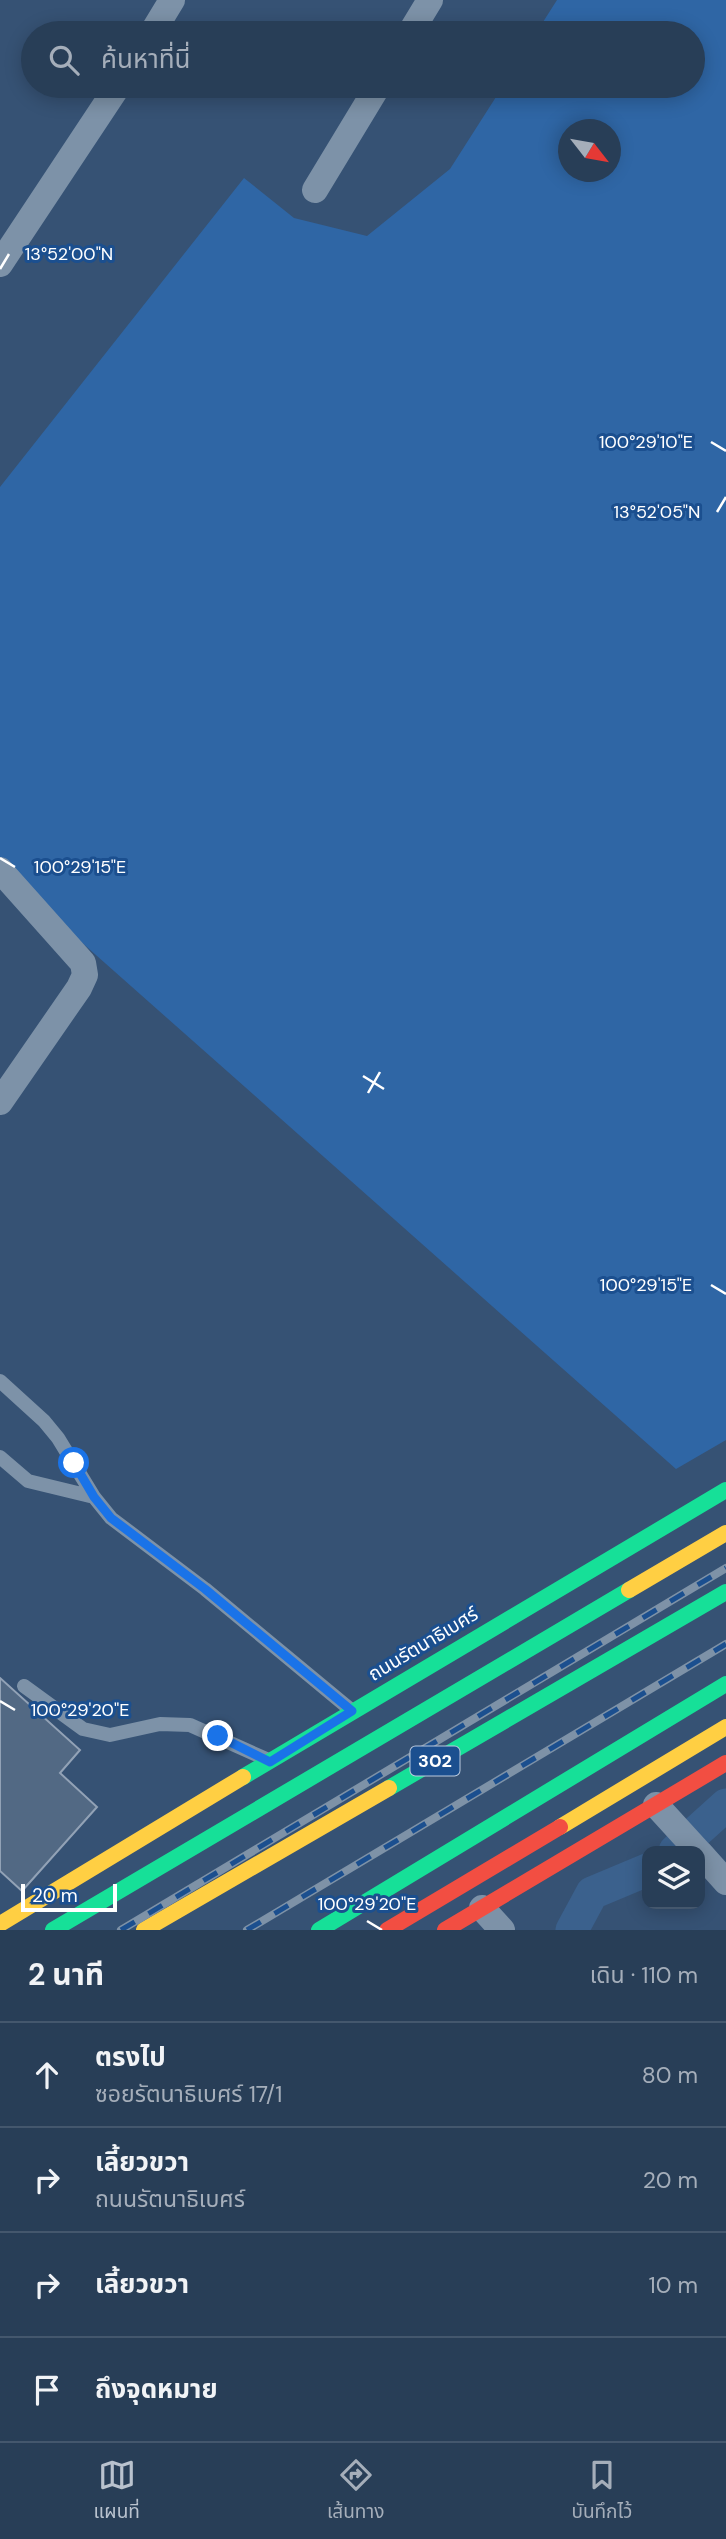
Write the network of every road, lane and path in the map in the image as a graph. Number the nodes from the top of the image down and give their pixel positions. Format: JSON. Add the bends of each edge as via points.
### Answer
{"nodes":[{"id":1,"x":172,"y":0,"type":"edge"},
{"id":2,"x":430,"y":0,"type":"edge"},
{"id":3,"x":159,"y":21,"type":"edge"},
{"id":4,"x":417,"y":21,"type":"edge"},
{"id":5,"x":110,"y":98,"type":"edge"},
{"id":6,"x":371,"y":98,"type":"edge"},
{"id":7,"x":315,"y":190,"type":"dead end"},
{"id":8,"x":0,"y":264,"type":"edge"},
{"id":9,"x":0,"y":870,"type":"edge"},
{"id":10,"x":0,"y":1102,"type":"edge"},
{"id":11,"x":0,"y":1381,"type":"edge"},
{"id":12,"x":0,"y":1457,"type":"edge"},
{"id":13,"x":726,"y":1490,"type":"edge"},
{"id":14,"x":94,"y":1497,"type":"junction"},
{"id":15,"x":726,"y":1533,"type":"edge"},
{"id":16,"x":726,"y":1592,"type":"edge"},
{"id":17,"x":726,"y":1684,"type":"edge"},
{"id":18,"x":24,"y":1686,"type":"dead end"},
{"id":19,"x":352,"y":1711,"type":"junction"},
{"id":20,"x":726,"y":1727,"type":"edge"},
{"id":21,"x":270,"y":1762,"type":"junction"},
{"id":22,"x":726,"y":1763,"type":"edge"},
{"id":23,"x":656,"y":1805,"type":"junction"},
{"id":24,"x":709,"y":1863,"type":"edge"},
{"id":25,"x":482,"y":1908,"type":"junction"},
{"id":26,"x":0,"y":1924,"type":"edge"},
{"id":27,"x":53,"y":1930,"type":"edge"},
{"id":28,"x":144,"y":1930,"type":"edge"},
{"id":29,"x":319,"y":1930,"type":"edge"},
{"id":30,"x":387,"y":1930,"type":"edge"},
{"id":31,"x":445,"y":1930,"type":"edge"},
{"id":32,"x":502,"y":1930,"type":"edge"}],
"edges":[{"from":1,"to":3,"type":"street"},
{"from":2,"to":4,"type":"street"},
{"from":5,"to":8,"type":"street"},
{"from":6,"to":7,"type":"street"},
{"from":9,"to":10,"type":"street","via":[[71,948],[83,963],[85,975]]},
{"from":11,"to":14,"type":"lane","via":[[58,1438]]},
{"from":12,"to":14,"type":"lane","via":[[29,1481]]},
{"from":13,"to":19,"type":"main road","name":"ถนนรัตนาธิเบศร์"},
{"from":14,"to":19,"type":"lane","via":[[111,1518]]},
{"from":15,"to":27,"type":"main road"},
{"from":16,"to":28,"type":"main road","number":"302"},
{"from":17,"to":29,"type":"main road"},
{"from":18,"to":21,"type":"lane","via":[[83,1729],[110,1735],[160,1724],[190,1725]]},
{"from":19,"to":21,"type":"main road","name":"ถนนรัตนาธิเบศร์"},
{"from":20,"to":30,"type":"main road"},
{"from":21,"to":26,"type":"main road","name":"ถนนรัตนาธิเบศร์"},
{"from":22,"to":23,"type":"main road"},
{"from":23,"to":24,"type":"street"},
{"from":23,"to":25,"type":"main road"},
{"from":25,"to":31,"type":"main road"},
{"from":25,"to":32,"type":"street"}]}
